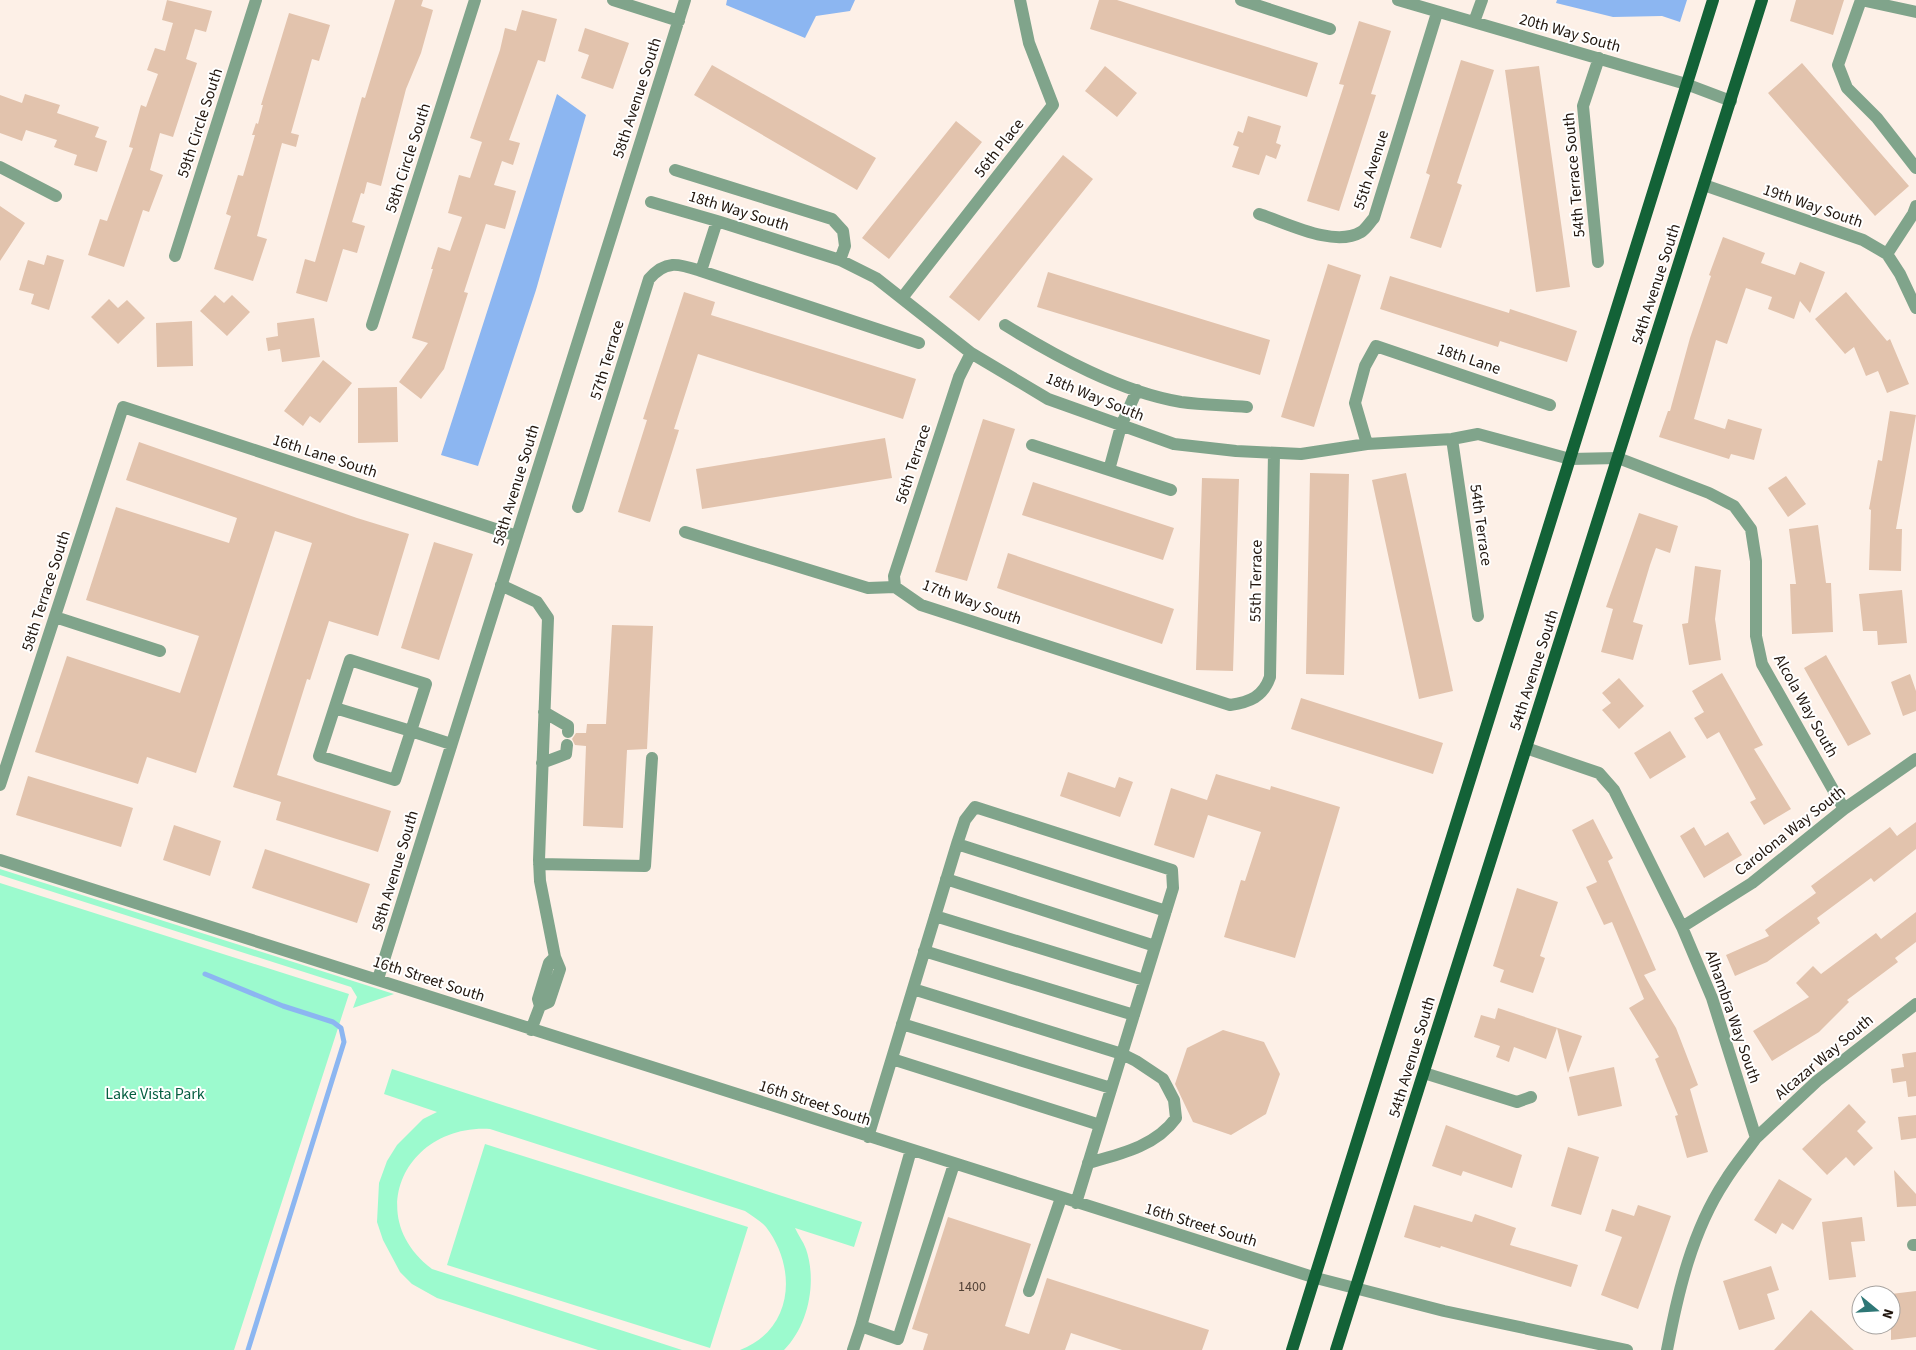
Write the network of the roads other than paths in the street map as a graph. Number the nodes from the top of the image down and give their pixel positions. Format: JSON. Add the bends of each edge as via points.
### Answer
{"nodes":[{"id":1,"x":256,"y":0,"type":"edge"},
{"id":2,"x":475,"y":0,"type":"edge"},
{"id":3,"x":613,"y":0,"type":"edge"},
{"id":4,"x":685,"y":0,"type":"edge"},
{"id":5,"x":1020,"y":0,"type":"edge"},
{"id":6,"x":1240,"y":0,"type":"edge"},
{"id":7,"x":1398,"y":0,"type":"edge"},
{"id":8,"x":1482,"y":0,"type":"edge"},
{"id":9,"x":1713,"y":0,"type":"edge"},
{"id":10,"x":1762,"y":0,"type":"edge"},
{"id":11,"x":1861,"y":0,"type":"edge"},
{"id":12,"x":1916,"y":12,"type":"edge"},
{"id":13,"x":1437,"y":13,"type":"junction"},
{"id":14,"x":680,"y":21,"type":"junction"},
{"id":15,"x":1474,"y":22,"type":"junction"},
{"id":16,"x":1330,"y":29,"type":"dead end"},
{"id":17,"x":1599,"y":58,"type":"junction"},
{"id":18,"x":1686,"y":84,"type":"junction"},
{"id":19,"x":1731,"y":101,"type":"junction"},
{"id":20,"x":0,"y":168,"type":"edge"},
{"id":21,"x":1916,"y":168,"type":"edge"},
{"id":22,"x":675,"y":170,"type":"dead end"},
{"id":23,"x":1704,"y":185,"type":"junction"},
{"id":24,"x":56,"y":196,"type":"dead end"},
{"id":25,"x":651,"y":202,"type":"dead end"},
{"id":26,"x":1916,"y":206,"type":"edge"},
{"id":27,"x":1259,"y":214,"type":"dead end"},
{"id":28,"x":718,"y":221,"type":"junction"},
{"id":29,"x":1887,"y":254,"type":"junction"},
{"id":30,"x":175,"y":256,"type":"dead end"},
{"id":31,"x":840,"y":260,"type":"junction"},
{"id":32,"x":1598,"y":262,"type":"dead end"},
{"id":33,"x":701,"y":271,"type":"junction"},
{"id":34,"x":902,"y":298,"type":"junction"},
{"id":35,"x":1916,"y":308,"type":"edge"},
{"id":36,"x":372,"y":325,"type":"dead end"},
{"id":37,"x":1005,"y":326,"type":"dead end"},
{"id":38,"x":919,"y":343,"type":"dead end"},
{"id":39,"x":971,"y":353,"type":"junction"},
{"id":40,"x":1137,"y":390,"type":"junction"},
{"id":41,"x":1550,"y":405,"type":"dead end"},
{"id":42,"x":123,"y":407,"type":"joint"},
{"id":43,"x":1247,"y":407,"type":"dead end"},
{"id":44,"x":1121,"y":426,"type":"junction"},
{"id":45,"x":1452,"y":439,"type":"junction"},
{"id":46,"x":1367,"y":444,"type":"junction"},
{"id":47,"x":1032,"y":445,"type":"dead end"},
{"id":48,"x":1274,"y":453,"type":"junction"},
{"id":49,"x":1618,"y":458,"type":"junction"},
{"id":50,"x":1570,"y":459,"type":"junction"},
{"id":51,"x":1109,"y":470,"type":"junction"},
{"id":52,"x":1171,"y":490,"type":"dead end"},
{"id":53,"x":578,"y":507,"type":"dead end"},
{"id":54,"x":685,"y":532,"type":"dead end"},
{"id":55,"x":517,"y":536,"type":"junction"},
{"id":56,"x":501,"y":585,"type":"junction"},
{"id":57,"x":895,"y":586,"type":"junction"},
{"id":58,"x":1478,"y":616,"type":"dead end"},
{"id":59,"x":54,"y":617,"type":"junction"},
{"id":60,"x":160,"y":651,"type":"dead end"},
{"id":61,"x":1249,"y":702,"type":"joint"},
{"id":62,"x":335,"y":708,"type":"junction"},
{"id":63,"x":544,"y":712,"type":"junction"},
{"id":64,"x":410,"y":731,"type":"junction"},
{"id":65,"x":451,"y":744,"type":"junction"},
{"id":66,"x":1526,"y":748,"type":"junction"},
{"id":67,"x":652,"y":758,"type":"dead end"},
{"id":68,"x":1916,"y":759,"type":"edge"},
{"id":69,"x":542,"y":763,"type":"junction"},
{"id":70,"x":0,"y":785,"type":"edge"},
{"id":71,"x":1844,"y":809,"type":"junction"},
{"id":72,"x":957,"y":844,"type":"junction"},
{"id":73,"x":0,"y":860,"type":"edge"},
{"id":74,"x":539,"y":864,"type":"junction"},
{"id":75,"x":946,"y":879,"type":"junction"},
{"id":76,"x":1166,"y":910,"type":"junction"},
{"id":77,"x":934,"y":916,"type":"junction"},
{"id":78,"x":1682,"y":927,"type":"junction"},
{"id":79,"x":1155,"y":946,"type":"junction"},
{"id":80,"x":924,"y":950,"type":"junction"},
{"id":81,"x":378,"y":979,"type":"junction"},
{"id":82,"x":1144,"y":980,"type":"junction"},
{"id":83,"x":913,"y":989,"type":"junction"},
{"id":84,"x":1916,"y":1004,"type":"edge"},
{"id":85,"x":1134,"y":1015,"type":"junction"},
{"id":86,"x":902,"y":1024,"type":"junction"},
{"id":87,"x":530,"y":1030,"type":"junction"},
{"id":88,"x":1122,"y":1054,"type":"junction"},
{"id":89,"x":892,"y":1059,"type":"junction"},
{"id":90,"x":1424,"y":1073,"type":"junction"},
{"id":91,"x":1111,"y":1088,"type":"junction"},
{"id":92,"x":1532,"y":1097,"type":"dead end"},
{"id":93,"x":1100,"y":1125,"type":"junction"},
{"id":94,"x":868,"y":1136,"type":"junction"},
{"id":95,"x":1756,"y":1138,"type":"junction"},
{"id":96,"x":911,"y":1150,"type":"junction"},
{"id":97,"x":1088,"y":1163,"type":"junction"},
{"id":98,"x":954,"y":1164,"type":"junction"},
{"id":99,"x":1061,"y":1198,"type":"junction"},
{"id":100,"x":1076,"y":1202,"type":"junction"},
{"id":101,"x":1316,"y":1278,"type":"junction"},
{"id":102,"x":1356,"y":1289,"type":"junction"},
{"id":103,"x":1029,"y":1290,"type":"dead end"},
{"id":104,"x":861,"y":1326,"type":"junction"},
{"id":105,"x":897,"y":1344,"type":"edge"},
{"id":106,"x":853,"y":1350,"type":"edge"},
{"id":107,"x":1292,"y":1350,"type":"edge"},
{"id":108,"x":1336,"y":1350,"type":"edge"},
{"id":109,"x":1627,"y":1350,"type":"edge"},
{"id":110,"x":1667,"y":1350,"type":"edge"}],
"edges":[{"from":1,"to":30,"type":"street","name":"59th Circle South"},
{"from":2,"to":36,"type":"street","name":"58th Circle South"},
{"from":3,"to":14,"type":"street"},
{"from":4,"to":14,"type":"street","name":"58th Avenue South"},
{"from":5,"to":34,"type":"street","name":"56th Place","via":[[1029,43],[1053,105]]},
{"from":6,"to":16,"type":"street"},
{"from":7,"to":13,"type":"street","name":"20th Way South"},
{"from":8,"to":15,"type":"street"},
{"from":9,"to":18,"type":"main road","name":"54th Avenue South"},
{"from":10,"to":19,"type":"main road","name":"54th Avenue South"},
{"from":11,"to":12,"type":"street"},
{"from":11,"to":21,"type":"street","via":[[1838,65],[1847,88],[1877,118]]},
{"from":13,"to":15,"type":"street","name":"20th Way South"},
{"from":13,"to":27,"type":"street","name":"55th Avenue","via":[[1374,218],[1362,232],[1346,238],[1330,238]]},
{"from":14,"to":55,"type":"street","name":"58th Avenue South"},
{"from":15,"to":17,"type":"street","name":"20th Way South"},
{"from":17,"to":18,"type":"street","name":"20th Way South"},
{"from":17,"to":32,"type":"street","name":"54th Terrace South","via":[[1583,106]]},
{"from":18,"to":19,"type":"street","name":"20th Way South"},
{"from":18,"to":50,"type":"main road","name":"54th Avenue South"},
{"from":19,"to":23,"type":"main road","name":"54th Avenue South"},
{"from":20,"to":24,"type":"street"},
{"from":22,"to":31,"type":"street","via":[[832,219],[843,231],[845,246]]},
{"from":23,"to":29,"type":"street","name":"19th Way South","via":[[1863,240]]},
{"from":23,"to":49,"type":"main road","name":"54th Avenue South"},
{"from":25,"to":28,"type":"street","name":"18th Way South"},
{"from":26,"to":29,"type":"street"},
{"from":28,"to":31,"type":"street","name":"18th Way South"},
{"from":28,"to":33,"type":"street"},
{"from":29,"to":35,"type":"street","name":"19th Way South"},
{"from":31,"to":34,"type":"street","name":"18th Way South","via":[[876,278]]},
{"from":33,"to":38,"type":"street","name":"57th Terrace"},
{"from":33,"to":53,"type":"street","name":"57th Terrace","via":[[673,264],[658,268],[650,278]]},
{"from":34,"to":39,"type":"street","name":"18th Way South"},
{"from":37,"to":40,"type":"street","via":[[1049,352]]},
{"from":39,"to":44,"type":"street","name":"18th Way South","via":[[1048,399]]},
{"from":39,"to":57,"type":"street","name":"56th Terrace","via":[[959,377],[894,576]]},
{"from":40,"to":43,"type":"street","via":[[1181,402]]},
{"from":40,"to":44,"type":"street"},
{"from":41,"to":46,"type":"street","name":"18th Lane","via":[[1376,346],[1365,366],[1356,403]]},
{"from":42,"to":55,"type":"street","name":"16th Lane South"},
{"from":42,"to":59,"type":"street","name":"58th Terrace South"},
{"from":44,"to":48,"type":"street","name":"18th Way South","via":[[1174,444]]},
{"from":44,"to":51,"type":"street"},
{"from":45,"to":46,"type":"street","name":"18th Way South"},
{"from":45,"to":50,"type":"street","name":"18th Way South","via":[[1478,434]]},
{"from":45,"to":58,"type":"street","name":"54th Terrace"},
{"from":46,"to":48,"type":"street","name":"18th Way South","via":[[1301,454]]},
{"from":47,"to":51,"type":"street"},
{"from":48,"to":61,"type":"street","name":"55th Terrace","via":[[1270,677],[1266,689]]},
{"from":49,"to":50,"type":"street","name":"18th Way South"},
{"from":49,"to":66,"type":"main road","name":"54th Avenue South"},
{"from":49,"to":71,"type":"street","name":"Alcola Way South","via":[[1718,497],[1734,506],[1751,529],[1756,561],[1756,636],[1762,664]]},
{"from":50,"to":101,"type":"main road","name":"54th Avenue South"},
{"from":51,"to":52,"type":"street"},
{"from":54,"to":57,"type":"street","via":[[868,588]]},
{"from":55,"to":56,"type":"street","name":"58th Avenue South"},
{"from":56,"to":63,"type":"street","via":[[537,602],[548,618]]},
{"from":56,"to":65,"type":"street","name":"58th Avenue South"},
{"from":57,"to":61,"type":"street","name":"17th Way South","via":[[922,605],[1230,705]]},
{"from":59,"to":60,"type":"street"},
{"from":59,"to":70,"type":"street","name":"58th Terrace South"},
{"from":62,"to":64,"type":"street"},
{"from":62,"to":64,"type":"street","via":[[350,660],[426,684]]},
{"from":62,"to":64,"type":"street","via":[[319,756],[395,780]]},
{"from":63,"to":69,"type":"street"},
{"from":63,"to":69,"type":"street","via":[[568,726],[566,754]]},
{"from":64,"to":65,"type":"street"},
{"from":65,"to":81,"type":"street","name":"58th Avenue South"},
{"from":66,"to":78,"type":"street","name":"Alhambra Way South","via":[[1600,773],[1614,790]]},
{"from":66,"to":90,"type":"main road","name":"54th Avenue South"},
{"from":67,"to":74,"type":"street","via":[[645,866]]},
{"from":68,"to":71,"type":"street","name":"Carolona Way South"},
{"from":69,"to":74,"type":"street"},
{"from":71,"to":78,"type":"street","name":"Carolona Way South","via":[[1752,883]]},
{"from":72,"to":75,"type":"street"},
{"from":72,"to":76,"type":"street"},
{"from":72,"to":76,"type":"street","via":[[965,820],[975,807],[1172,870],[1173,888]]},
{"from":73,"to":81,"type":"street","name":"16th Street South"},
{"from":74,"to":87,"type":"street","via":[[555,957],[560,969],[549,1002],[540,1006]]},
{"from":75,"to":77,"type":"street"},
{"from":75,"to":79,"type":"street"},
{"from":76,"to":79,"type":"street"},
{"from":77,"to":80,"type":"street"},
{"from":77,"to":82,"type":"street"},
{"from":78,"to":95,"type":"street","name":"Alhambra Way South","via":[[1712,998]]},
{"from":79,"to":82,"type":"street"},
{"from":80,"to":83,"type":"street"},
{"from":80,"to":85,"type":"street"},
{"from":81,"to":87,"type":"street","name":"16th Street South"},
{"from":82,"to":85,"type":"street"},
{"from":83,"to":86,"type":"street"},
{"from":83,"to":88,"type":"street"},
{"from":84,"to":95,"type":"street","name":"Alcazar Way South","via":[[1817,1081]]},
{"from":85,"to":88,"type":"street"},
{"from":86,"to":89,"type":"street"},
{"from":86,"to":91,"type":"street"},
{"from":87,"to":94,"type":"street","name":"16th Street South"},
{"from":88,"to":91,"type":"street"},
{"from":88,"to":97,"type":"street","via":[[1163,1079],[1174,1100],[1176,1118],[1166,1132],[1129,1152]]},
{"from":89,"to":93,"type":"street"},
{"from":89,"to":94,"type":"street"},
{"from":90,"to":92,"type":"street","via":[[1517,1102]]},
{"from":90,"to":102,"type":"main road","name":"54th Avenue South"},
{"from":91,"to":93,"type":"street"},
{"from":93,"to":97,"type":"street"},
{"from":94,"to":96,"type":"street","name":"16th Street South"},
{"from":95,"to":110,"type":"street","via":[[1724,1182],[1699,1230],[1675,1304]]},
{"from":96,"to":98,"type":"street","name":"16th Street South"},
{"from":96,"to":104,"type":"street"},
{"from":97,"to":100,"type":"street"},
{"from":98,"to":99,"type":"street","name":"16th Street South"},
{"from":98,"to":105,"type":"street"},
{"from":99,"to":100,"type":"street","name":"16th Street South"},
{"from":99,"to":103,"type":"street"},
{"from":100,"to":101,"type":"street","name":"16th Street South"},
{"from":101,"to":102,"type":"street","name":"16th Street South"},
{"from":101,"to":107,"type":"main road","name":"54th Avenue South"},
{"from":102,"to":108,"type":"main road","name":"54th Avenue South"},
{"from":102,"to":109,"type":"street","name":"16th Street South"},
{"from":104,"to":105,"type":"street"},
{"from":104,"to":106,"type":"street"}]}
